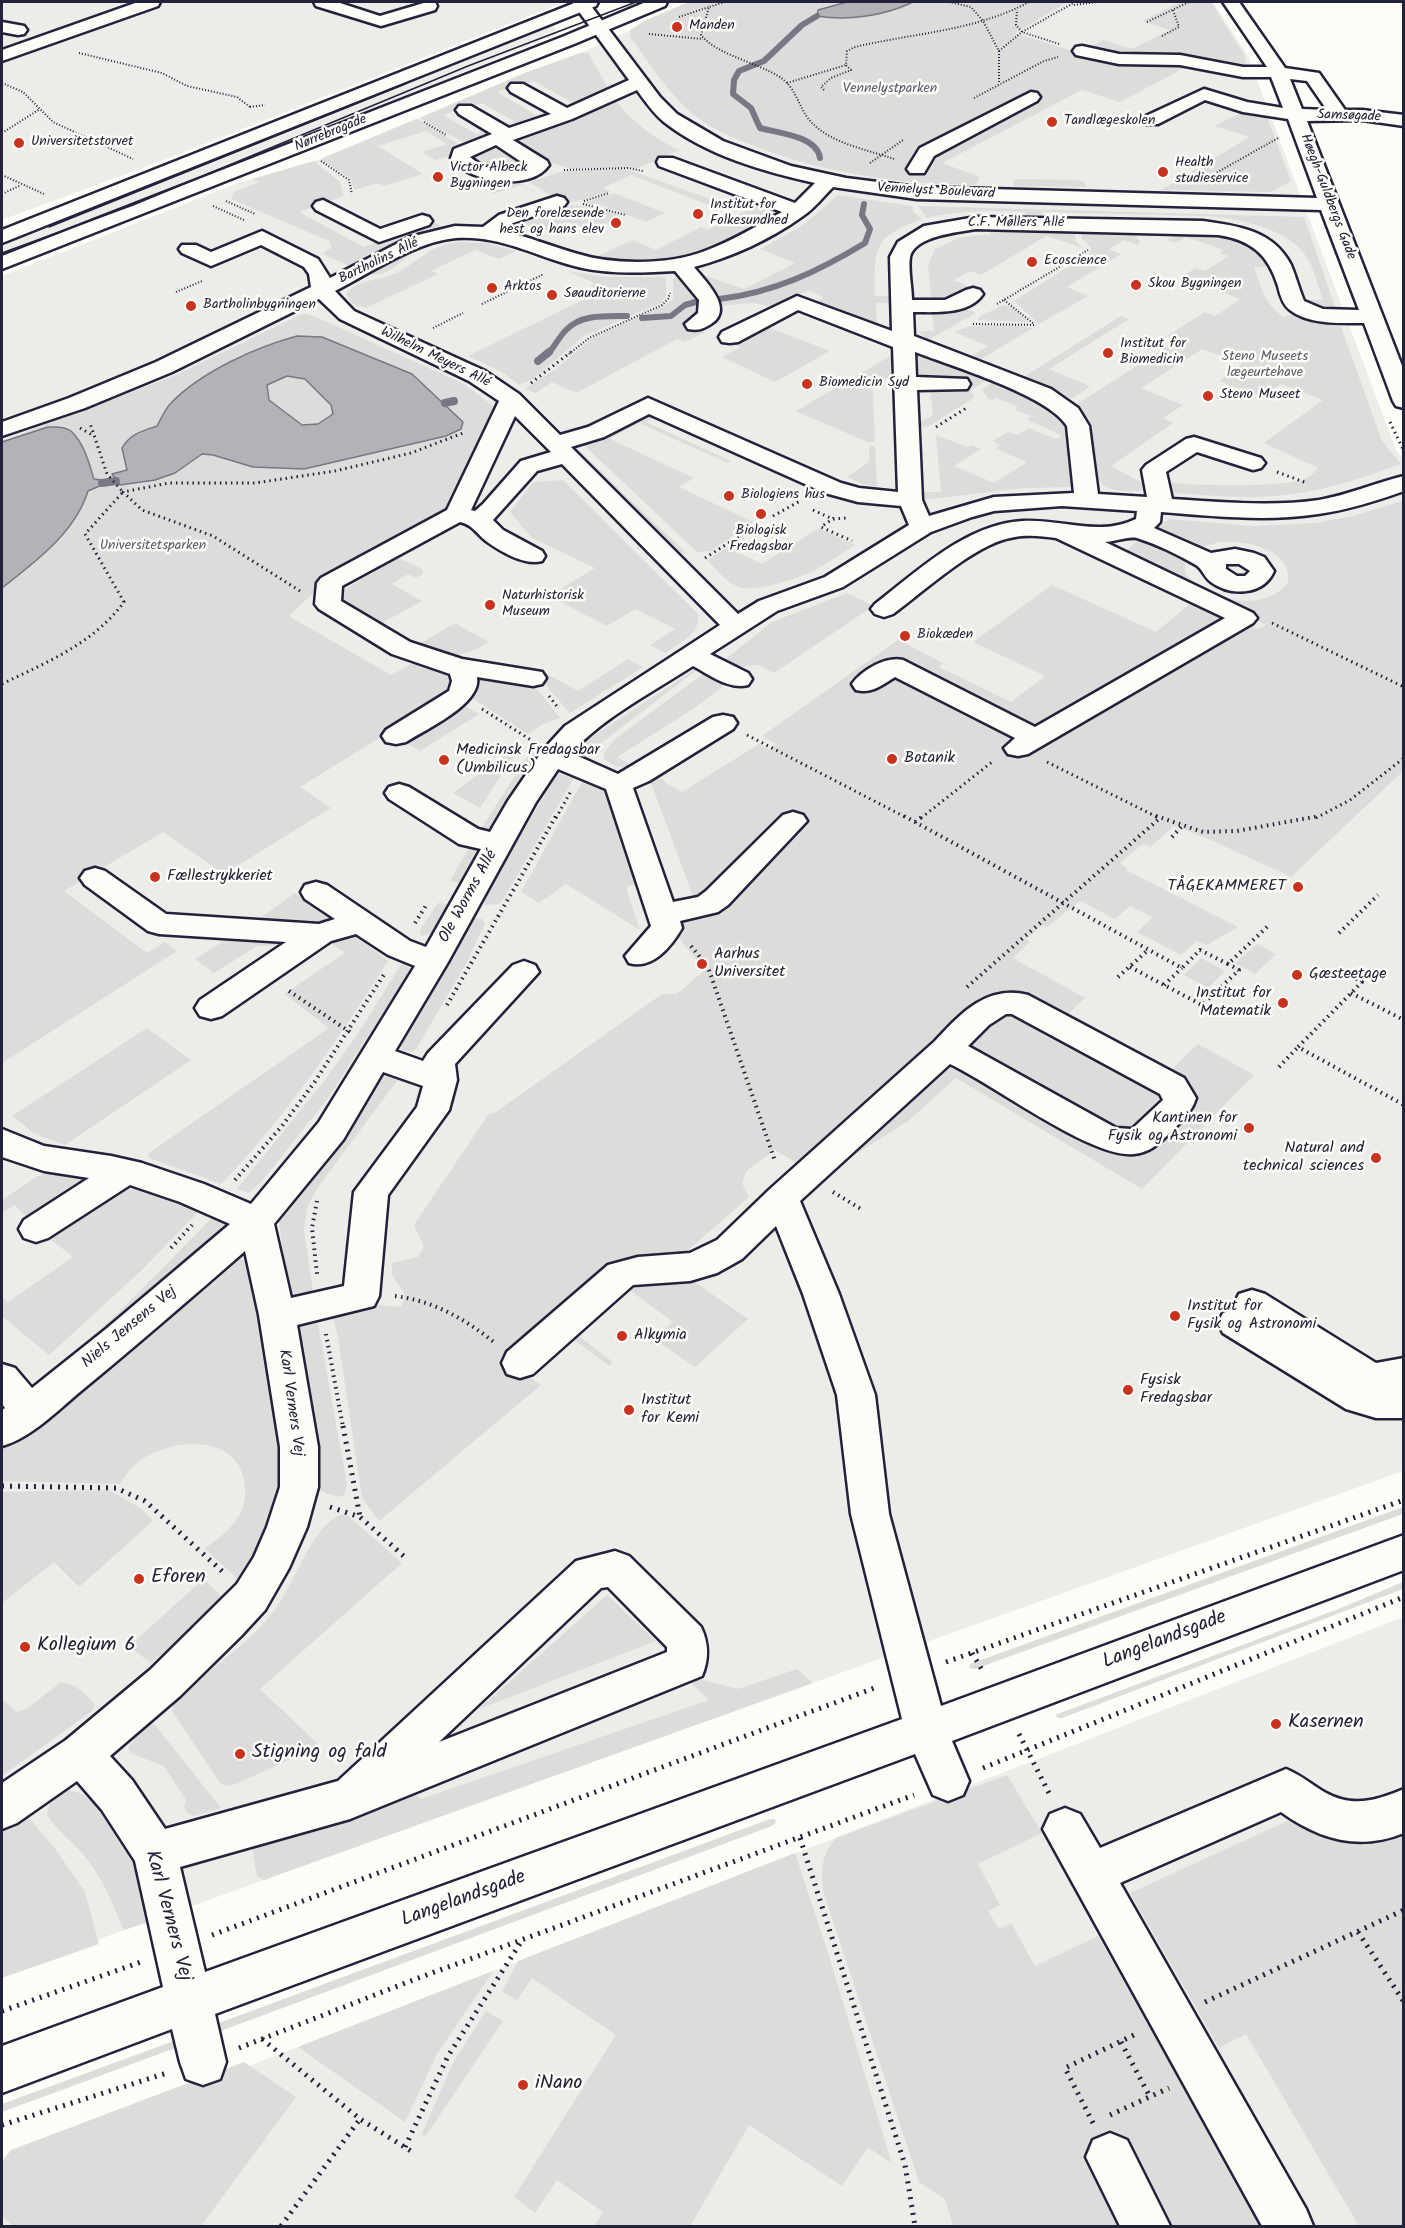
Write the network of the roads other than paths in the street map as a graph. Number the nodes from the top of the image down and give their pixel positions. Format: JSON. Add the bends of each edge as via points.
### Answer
{"nodes":[{"id":1,"x":152,"y":2,"type":"edge"},
{"id":2,"x":322,"y":2,"type":"edge"},
{"id":3,"x":659,"y":2,"type":"edge"},
{"id":4,"x":1231,"y":2,"type":"edge"},
{"id":5,"x":584,"y":3,"type":"edge"},
{"id":6,"x":429,"y":6,"type":"dead end"},
{"id":7,"x":600,"y":28,"type":"junction"},
{"id":8,"x":1082,"y":51,"type":"road end"},
{"id":9,"x":2,"y":56,"type":"edge"},
{"id":10,"x":1278,"y":72,"type":"junction"},
{"id":11,"x":640,"y":82,"type":"junction"},
{"id":12,"x":517,"y":88,"type":"dead end"},
{"id":13,"x":1031,"y":97,"type":"dead end"},
{"id":14,"x":465,"y":110,"type":"dead end"},
{"id":15,"x":1339,"y":114,"type":"junction"},
{"id":16,"x":566,"y":115,"type":"junction"},
{"id":17,"x":1295,"y":115,"type":"junction"},
{"id":18,"x":1152,"y":120,"type":"dead end"},
{"id":19,"x":1404,"y":121,"type":"edge"},
{"id":20,"x":503,"y":137,"type":"junction"},
{"id":21,"x":666,"y":162,"type":"dead end"},
{"id":22,"x":916,"y":169,"type":"dead end"},
{"id":23,"x":828,"y":181,"type":"junction"},
{"id":24,"x":557,"y":202,"type":"dead end"},
{"id":25,"x":1330,"y":204,"type":"junction"},
{"id":26,"x":323,"y":206,"type":"dead end"},
{"id":27,"x":798,"y":211,"type":"junction"},
{"id":28,"x":455,"y":232,"type":"junction"},
{"id":29,"x":488,"y":232,"type":"junction"},
{"id":30,"x":2,"y":237,"type":"edge"},
{"id":31,"x":189,"y":249,"type":"dead end"},
{"id":32,"x":2,"y":262,"type":"edge"},
{"id":33,"x":681,"y":264,"type":"junction"},
{"id":34,"x":322,"y":290,"type":"junction"},
{"id":35,"x":973,"y":294,"type":"dead end"},
{"id":36,"x":902,"y":306,"type":"junction"},
{"id":37,"x":1375,"y":322,"type":"junction"},
{"id":38,"x":696,"y":324,"type":"dead end"},
{"id":39,"x":1399,"y":329,"type":"dead end"},
{"id":40,"x":730,"y":337,"type":"dead end"},
{"id":41,"x":909,"y":343,"type":"junction"},
{"id":42,"x":905,"y":383,"type":"junction"},
{"id":43,"x":959,"y":384,"type":"road end"},
{"id":44,"x":1404,"y":401,"type":"edge"},
{"id":45,"x":506,"y":407,"type":"junction"},
{"id":46,"x":2,"y":429,"type":"edge"},
{"id":47,"x":561,"y":450,"type":"junction"},
{"id":48,"x":1253,"y":463,"type":"road end"},
{"id":49,"x":1404,"y":483,"type":"edge"},
{"id":50,"x":910,"y":500,"type":"junction"},
{"id":51,"x":1087,"y":500,"type":"junction"},
{"id":52,"x":1155,"y":505,"type":"junction"},
{"id":53,"x":468,"y":517,"type":"junction"},
{"id":54,"x":922,"y":527,"type":"junction"},
{"id":55,"x":1138,"y":530,"type":"junction"},
{"id":56,"x":1061,"y":531,"type":"junction"},
{"id":57,"x":533,"y":555,"type":"dead end"},
{"id":58,"x":1244,"y":584,"type":"road end"},
{"id":59,"x":884,"y":609,"type":"dead end"},
{"id":60,"x":735,"y":626,"type":"junction"},
{"id":61,"x":692,"y":655,"type":"junction"},
{"id":62,"x":458,"y":666,"type":"junction"},
{"id":63,"x":533,"y":678,"type":"road end"},
{"id":64,"x":738,"y":680,"type":"dead end"},
{"id":65,"x":865,"y":684,"type":"dead end"},
{"id":66,"x":723,"y":723,"type":"road end"},
{"id":67,"x":396,"y":736,"type":"dead end"},
{"id":68,"x":553,"y":756,"type":"junction"},
{"id":69,"x":618,"y":783,"type":"junction"},
{"id":70,"x":399,"y":794,"type":"dead end"},
{"id":71,"x":793,"y":821,"type":"dead end"},
{"id":72,"x":499,"y":843,"type":"junction"},
{"id":73,"x":95,"y":878,"type":"dead end"},
{"id":74,"x":316,"y":892,"type":"dead end"},
{"id":75,"x":665,"y":921,"type":"junction"},
{"id":76,"x":360,"y":922,"type":"junction"},
{"id":77,"x":320,"y":934,"type":"junction"},
{"id":78,"x":640,"y":956,"type":"dead end"},
{"id":79,"x":433,"y":962,"type":"junction"},
{"id":80,"x":524,"y":972,"type":"dead end"},
{"id":81,"x":211,"y":1008,"type":"dead end"},
{"id":82,"x":946,"y":1049,"type":"junction"},
{"id":83,"x":377,"y":1057,"type":"junction"},
{"id":84,"x":441,"y":1080,"type":"junction"},
{"id":85,"x":2,"y":1141,"type":"edge"},
{"id":86,"x":126,"y":1172,"type":"junction"},
{"id":87,"x":782,"y":1198,"type":"junction"},
{"id":88,"x":256,"y":1221,"type":"junction"},
{"id":89,"x":36,"y":1228,"type":"dead end"},
{"id":90,"x":278,"y":1315,"type":"junction"},
{"id":91,"x":520,"y":1364,"type":"road end"},
{"id":92,"x":1404,"y":1373,"type":"edge"},
{"id":93,"x":2,"y":1379,"type":"edge"},
{"id":94,"x":1404,"y":1403,"type":"edge"},
{"id":95,"x":16,"y":1421,"type":"edge"},
{"id":96,"x":1404,"y":1552,"type":"edge"},
{"id":97,"x":926,"y":1730,"type":"junction"},
{"id":98,"x":81,"y":1754,"type":"junction"},
{"id":99,"x":948,"y":1781,"type":"road end"},
{"id":100,"x":350,"y":1798,"type":"junction"},
{"id":101,"x":2,"y":1808,"type":"edge"},
{"id":102,"x":1404,"y":1810,"type":"edge"},
{"id":103,"x":1065,"y":1829,"type":"dead end"},
{"id":104,"x":155,"y":1853,"type":"junction"},
{"id":105,"x":1090,"y":1874,"type":"junction"},
{"id":106,"x":190,"y":2001,"type":"junction"},
{"id":107,"x":203,"y":2062,"type":"road end"},
{"id":108,"x":2,"y":2068,"type":"edge"},
{"id":109,"x":1114,"y":2135,"type":"road end"},
{"id":110,"x":1146,"y":2226,"type":"edge"},
{"id":111,"x":1289,"y":2226,"type":"edge"}],
"edges":[{"from":1,"to":9,"type":"street"},
{"from":2,"to":6,"type":"street","via":[[381,21]]},
{"from":3,"to":7,"type":"street","name":"Nørrebrogade"},
{"from":4,"to":10,"type":"street","name":"Høegh-Guldbergs Gade"},
{"from":5,"to":7,"type":"street","name":"Vennelyst Boulevard"},
{"from":5,"to":30,"type":"street","name":"Nørrebrogade"},
{"from":7,"to":11,"type":"street","name":"Vennelyst Boulevard"},
{"from":7,"to":32,"type":"street","name":"Nørrebrogade"},
{"from":8,"to":10,"type":"street","via":[[1119,59],[1180,60],[1243,72]]},
{"from":10,"to":15,"type":"street","via":[[1314,77]]},
{"from":10,"to":17,"type":"street","name":"Høegh-Guldbergs Gade"},
{"from":11,"to":16,"type":"street"},
{"from":11,"to":23,"type":"street","name":"Vennelyst Boulevard","via":[[663,110],[703,138],[749,159]]},
{"from":12,"to":16,"type":"street"},
{"from":13,"to":22,"type":"street","via":[[927,152]]},
{"from":14,"to":20,"type":"street"},
{"from":15,"to":17,"type":"street","name":"Samsøgade"},
{"from":15,"to":19,"type":"street","name":"Samsøgade"},
{"from":16,"to":20,"type":"street"},
{"from":17,"to":18,"type":"street","name":"Samsøgade","via":[[1243,107],[1204,94]]},
{"from":17,"to":25,"type":"street","name":"Høegh-Guldbergs Gade"},
{"from":20,"to":20,"type":"street","via":[[470,148],[460,158],[491,176],[513,175],[540,165]]},
{"from":21,"to":27,"type":"street"},
{"from":23,"to":25,"type":"street","name":"Vennelyst Boulevard","via":[[917,193]]},
{"from":23,"to":27,"type":"street","name":"Bartholins Allé"},
{"from":24,"to":29,"type":"street","via":[[506,219]]},
{"from":25,"to":37,"type":"street","name":"Høegh-Guldbergs Gade"},
{"from":26,"to":28,"type":"street","via":[[379,236],[444,218]]},
{"from":27,"to":33,"type":"street","name":"Bartholins Allé","via":[[735,246]]},
{"from":28,"to":29,"type":"street","name":"Bartholins Allé"},
{"from":28,"to":34,"type":"street","name":"Bartholins Allé","via":[[417,241]]},
{"from":29,"to":33,"type":"street","name":"Bartholins Allé","via":[[600,266]]},
{"from":31,"to":34,"type":"street","name":"Wilhelm Meyers Allé","via":[[212,260],[262,237],[311,263],[319,273]]},
{"from":33,"to":38,"type":"street","via":[[711,307],[709,316]]},
{"from":34,"to":45,"type":"street","name":"Wilhelm Meyers Allé","via":[[347,315],[477,376]]},
{"from":34,"to":46,"type":"street","name":"Bartholins Allé","via":[[164,367]]},
{"from":35,"to":36,"type":"street","via":[[949,306]]},
{"from":36,"to":37,"type":"street","name":"C.F. Møllers Allé","via":[[900,257],[905,246],[931,230],[976,223],[1203,227],[1246,235],[1275,251],[1295,304],[1311,313]]},
{"from":36,"to":41,"type":"street","name":"C.F. Møllers Allé"},
{"from":37,"to":39,"type":"street","name":"C.F. Møllers Allé"},
{"from":37,"to":44,"type":"street","name":"Høegh-Guldbergs Gade"},
{"from":40,"to":41,"type":"street","via":[[797,302]]},
{"from":41,"to":42,"type":"street","name":"C.F. Møllers Allé"},
{"from":41,"to":51,"type":"street","via":[[1043,394],[1070,413],[1078,426]]},
{"from":42,"to":43,"type":"street"},
{"from":42,"to":50,"type":"street","name":"C.F. Møllers Allé"},
{"from":45,"to":47,"type":"street","name":"Wilhelm Meyers Allé"},
{"from":45,"to":53,"type":"street"},
{"from":47,"to":50,"type":"street","via":[[648,405],[833,488],[858,495]]},
{"from":47,"to":53,"type":"street","via":[[529,466],[492,509]]},
{"from":47,"to":60,"type":"street","name":"Wilhelm Meyers Allé"},
{"from":48,"to":52,"type":"street","via":[[1194,444],[1154,470]]},
{"from":49,"to":52,"type":"street","via":[[1319,507],[1237,510]]},
{"from":50,"to":54,"type":"street","name":"C.F. Møllers Allé"},
{"from":51,"to":52,"type":"street"},
{"from":51,"to":54,"type":"street","via":[[994,504]]},
{"from":52,"to":55,"type":"street","via":[[1148,522]]},
{"from":53,"to":57,"type":"street"},
{"from":53,"to":62,"type":"street","via":[[330,583],[328,604],[401,648]]},
{"from":54,"to":60,"type":"street","via":[[834,582],[768,606]]},
{"from":55,"to":56,"type":"street","via":[[1122,536],[1100,537]]},
{"from":55,"to":58,"type":"street","via":[[1213,563],[1213,571],[1221,579]]},
{"from":56,"to":59,"type":"street","via":[[1003,531],[965,550]]},
{"from":56,"to":65,"type":"street","via":[[1244,618],[1026,743],[894,666]]},
{"from":60,"to":61,"type":"street","name":"Ole Worms Allé"},
{"from":61,"to":64,"type":"street"},
{"from":61,"to":68,"type":"street","name":"Ole Worms Allé","via":[[574,732]]},
{"from":62,"to":63,"type":"street"},
{"from":62,"to":67,"type":"street","via":[[465,675],[466,687],[460,696]]},
{"from":66,"to":69,"type":"street","via":[[639,775]]},
{"from":68,"to":69,"type":"street"},
{"from":68,"to":72,"type":"street","name":"Ole Worms Allé"},
{"from":69,"to":75,"type":"street"},
{"from":70,"to":72,"type":"street","via":[[469,837]]},
{"from":71,"to":75,"type":"street","via":[[717,898]]},
{"from":72,"to":79,"type":"street","name":"Ole Worms Allé"},
{"from":73,"to":77,"type":"street","via":[[159,924]]},
{"from":74,"to":76,"type":"street"},
{"from":75,"to":78,"type":"street"},
{"from":76,"to":77,"type":"street"},
{"from":76,"to":79,"type":"street","via":[[399,948]]},
{"from":77,"to":81,"type":"street"},
{"from":79,"to":83,"type":"street","name":"Ole Worms Allé"},
{"from":80,"to":84,"type":"street","via":[[440,1061]]},
{"from":82,"to":82,"type":"street","via":[[992,1005],[1017,1003],[1163,1080],[1180,1098],[1178,1105],[1142,1140],[1115,1140]]},
{"from":82,"to":87,"type":"street"},
{"from":83,"to":84,"type":"street"},
{"from":83,"to":88,"type":"street","name":"Ole Worms Allé","via":[[332,1131]]},
{"from":84,"to":90,"type":"street","via":[[433,1110],[371,1192],[361,1296]]},
{"from":85,"to":86,"type":"street","via":[[18,1152]]},
{"from":86,"to":88,"type":"street","via":[[215,1201]]},
{"from":86,"to":89,"type":"street"},
{"from":87,"to":91,"type":"street","via":[[714,1261],[689,1268],[633,1270],[621,1275]]},
{"from":87,"to":97,"type":"street","via":[[856,1395],[870,1514]]},
{"from":88,"to":90,"type":"street","name":"Karl Verners Vej"},
{"from":88,"to":95,"type":"street","name":"Niels Jensens Vej"},
{"from":90,"to":98,"type":"street","name":"Karl Verners Vej","via":[[299,1447],[299,1487],[269,1568],[251,1597],[227,1623],[165,1683]]},
{"from":92,"to":94,"type":"street","via":[[1377,1378],[1363,1374],[1244,1314],[1359,1398],[1376,1403]]},
{"from":93,"to":95,"type":"street"},
{"from":96,"to":97,"type":"street","name":"Langelandsgade"},
{"from":97,"to":99,"type":"street"},
{"from":97,"to":106,"type":"street","name":"Langelandsgade"},
{"from":98,"to":101,"type":"street","name":"Karl Verners Vej"},
{"from":98,"to":104,"type":"street","name":"Karl Verners Vej","via":[[117,1795]]},
{"from":100,"to":100,"type":"street","via":[[687,1663],[687,1640],[615,1568],[590,1573]]},
{"from":100,"to":104,"type":"street"},
{"from":102,"to":105,"type":"street","via":[[1380,1820],[1345,1821],[1304,1805],[1286,1788]]},
{"from":103,"to":105,"type":"street"},
{"from":104,"to":106,"type":"street","name":"Karl Verners Vej"},
{"from":105,"to":111,"type":"street"},
{"from":106,"to":107,"type":"street","name":"Karl Verners Vej"},
{"from":106,"to":108,"type":"street","name":"Langelandsgade"},
{"from":109,"to":110,"type":"street"}]}
